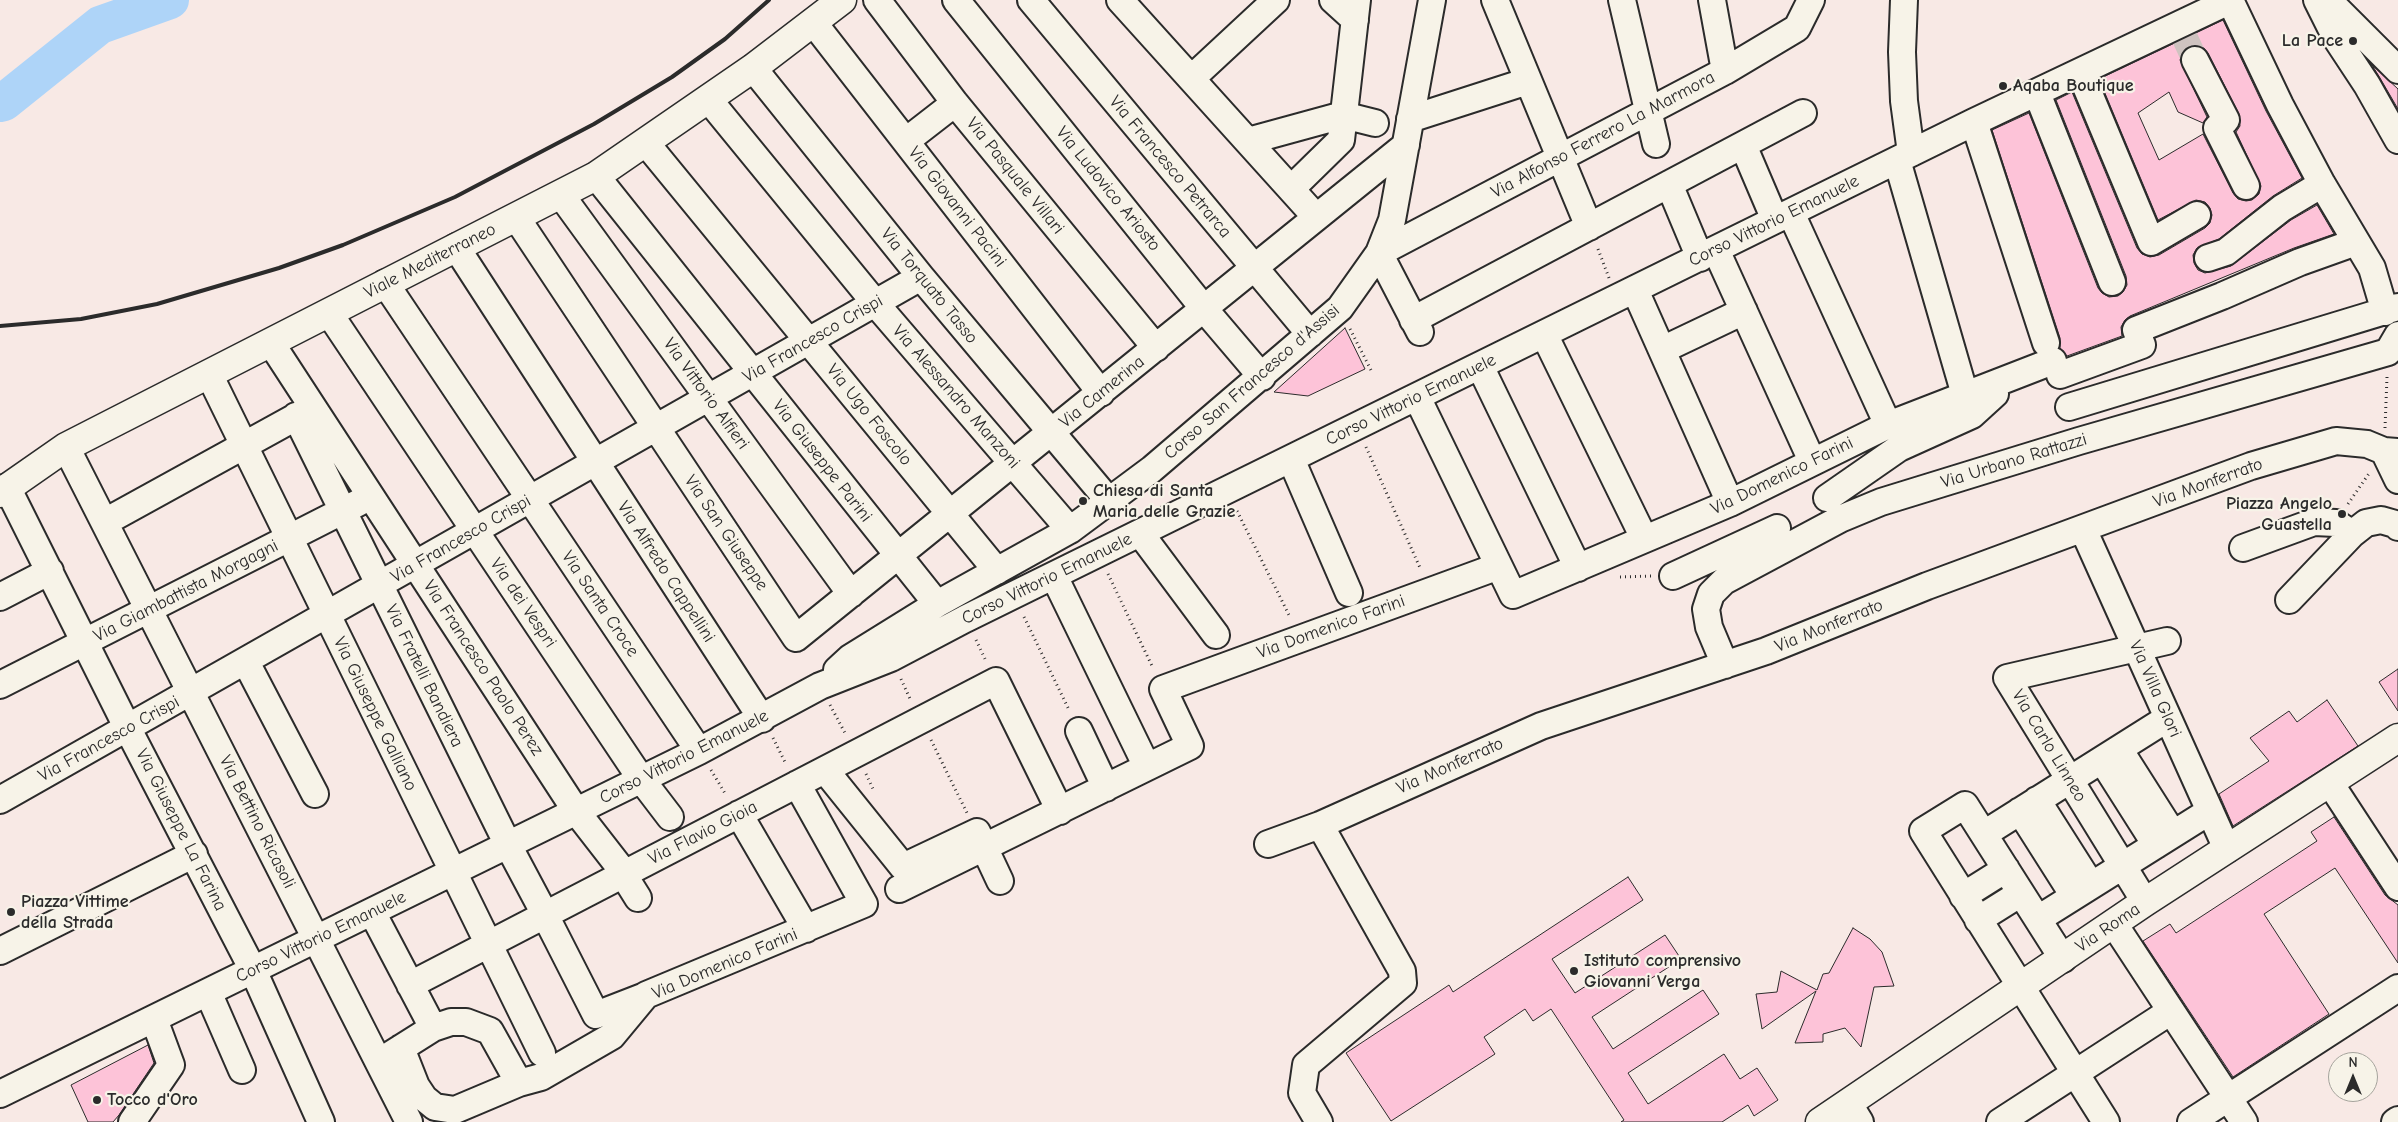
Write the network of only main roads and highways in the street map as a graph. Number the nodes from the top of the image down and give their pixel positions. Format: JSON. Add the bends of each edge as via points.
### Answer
{"nodes":[{"id":1,"x":842,"y":0,"type":"edge"},
{"id":2,"x":4,"y":490,"type":"edge"},
{"id":3,"x":2398,"y":738,"type":"edge"},
{"id":4,"x":1855,"y":1113,"type":"edge"},
{"id":5,"x":1820,"y":1122,"type":"edge"}],
"edges":[{"from":1,"to":2,"type":"main road","name":"Viale Mediterraneo","via":[[709,100],[596,176],[66,447]]},
{"from":3,"to":4,"type":"main road","name":"Via Roma","via":[[2145,902],[2021,987]]},
{"from":4,"to":5,"type":"main road","name":"Via Roma"}]}
